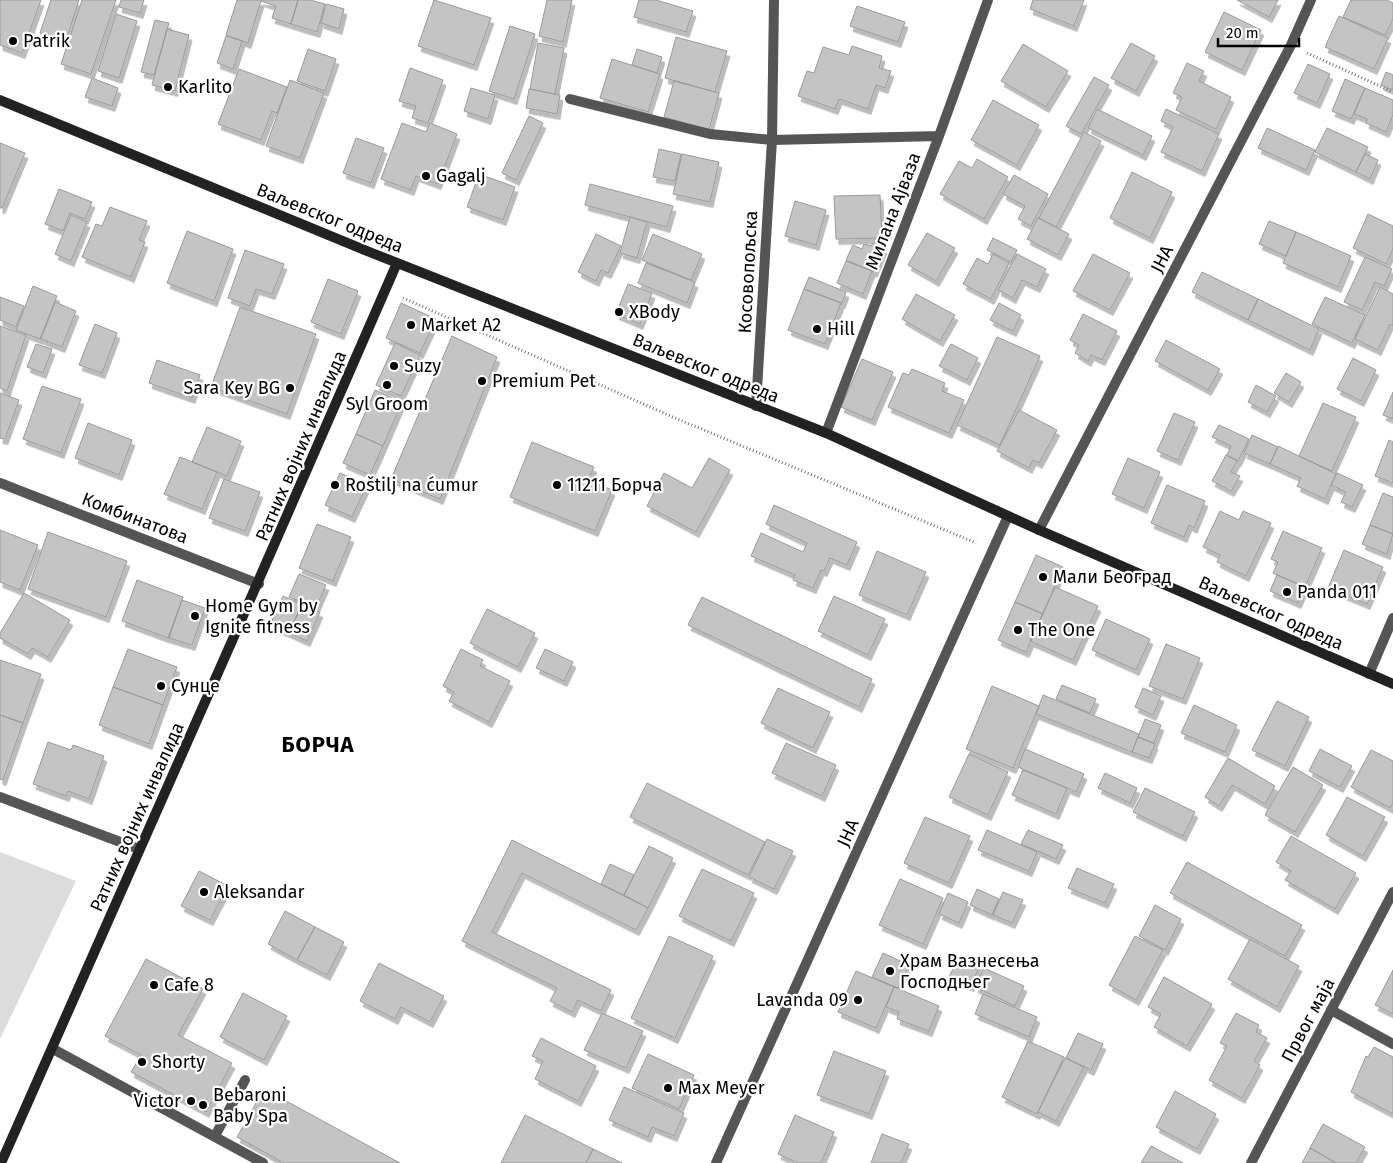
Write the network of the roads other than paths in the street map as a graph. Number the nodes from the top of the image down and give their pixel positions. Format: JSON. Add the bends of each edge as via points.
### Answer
{"nodes":[{"id":1,"x":774,"y":0,"type":"edge"},
{"id":2,"x":988,"y":0,"type":"edge"},
{"id":3,"x":1311,"y":0,"type":"edge"},
{"id":4,"x":570,"y":99,"type":"dead end"},
{"id":5,"x":0,"y":100,"type":"edge"},
{"id":6,"x":938,"y":136,"type":"junction"},
{"id":7,"x":772,"y":140,"type":"junction"},
{"id":8,"x":397,"y":263,"type":"junction"},
{"id":9,"x":756,"y":406,"type":"junction"},
{"id":10,"x":826,"y":433,"type":"junction"},
{"id":11,"x":0,"y":483,"type":"edge"},
{"id":12,"x":1008,"y":516,"type":"junction"},
{"id":13,"x":1039,"y":530,"type":"junction"},
{"id":14,"x":259,"y":584,"type":"junction"},
{"id":15,"x":1393,"y":618,"type":"edge"},
{"id":16,"x":1369,"y":674,"type":"junction"},
{"id":17,"x":1393,"y":684,"type":"edge"},
{"id":18,"x":0,"y":797,"type":"edge"},
{"id":19,"x":139,"y":849,"type":"junction"},
{"id":20,"x":1393,"y":892,"type":"edge"},
{"id":21,"x":1331,"y":1010,"type":"junction"},
{"id":22,"x":1393,"y":1044,"type":"edge"},
{"id":23,"x":53,"y":1049,"type":"junction"},
{"id":24,"x":245,"y":1080,"type":"dead end"},
{"id":25,"x":215,"y":1136,"type":"junction"},
{"id":26,"x":2,"y":1163,"type":"edge"},
{"id":27,"x":263,"y":1163,"type":"edge"},
{"id":28,"x":716,"y":1163,"type":"edge"},
{"id":29,"x":1251,"y":1163,"type":"edge"}],
"edges":[{"from":1,"to":7,"type":"street","name":"Косовопољска"},
{"from":2,"to":6,"type":"street","name":"Милана Ајваза"},
{"from":3,"to":13,"type":"street","name":"ЈНА","via":[[1291,45]]},
{"from":4,"to":7,"type":"street","via":[[710,134]]},
{"from":5,"to":8,"type":"street","name":"Ваљевског одреда"},
{"from":6,"to":7,"type":"street"},
{"from":6,"to":10,"type":"street","name":"Милана Ајваза"},
{"from":7,"to":9,"type":"street","name":"Косовопољска"},
{"from":8,"to":9,"type":"street","name":"Ваљевског одреда"},
{"from":8,"to":14,"type":"street","name":"Ратних војних инвалида"},
{"from":9,"to":10,"type":"street","name":"Ваљевског одреда"},
{"from":10,"to":12,"type":"street","name":"Ваљевског одреда"},
{"from":11,"to":14,"type":"street","name":"Комбинатова"},
{"from":12,"to":13,"type":"street","name":"Ваљевског одреда"},
{"from":12,"to":28,"type":"street","name":"ЈНА"},
{"from":13,"to":16,"type":"street","name":"Ваљевског одреда"},
{"from":14,"to":19,"type":"street","name":"Ратних војних инвалида"},
{"from":15,"to":16,"type":"street"},
{"from":16,"to":17,"type":"street","name":"Ваљевског одреда"},
{"from":18,"to":19,"type":"street"},
{"from":19,"to":23,"type":"street","name":"Ратних војних инвалида"},
{"from":20,"to":21,"type":"street","name":"Првог маја"},
{"from":21,"to":22,"type":"street"},
{"from":21,"to":29,"type":"street","name":"Првог маја"},
{"from":23,"to":25,"type":"street"},
{"from":23,"to":26,"type":"street","name":"Ратних војних инвалида"},
{"from":24,"to":25,"type":"street"},
{"from":25,"to":27,"type":"street"}]}
